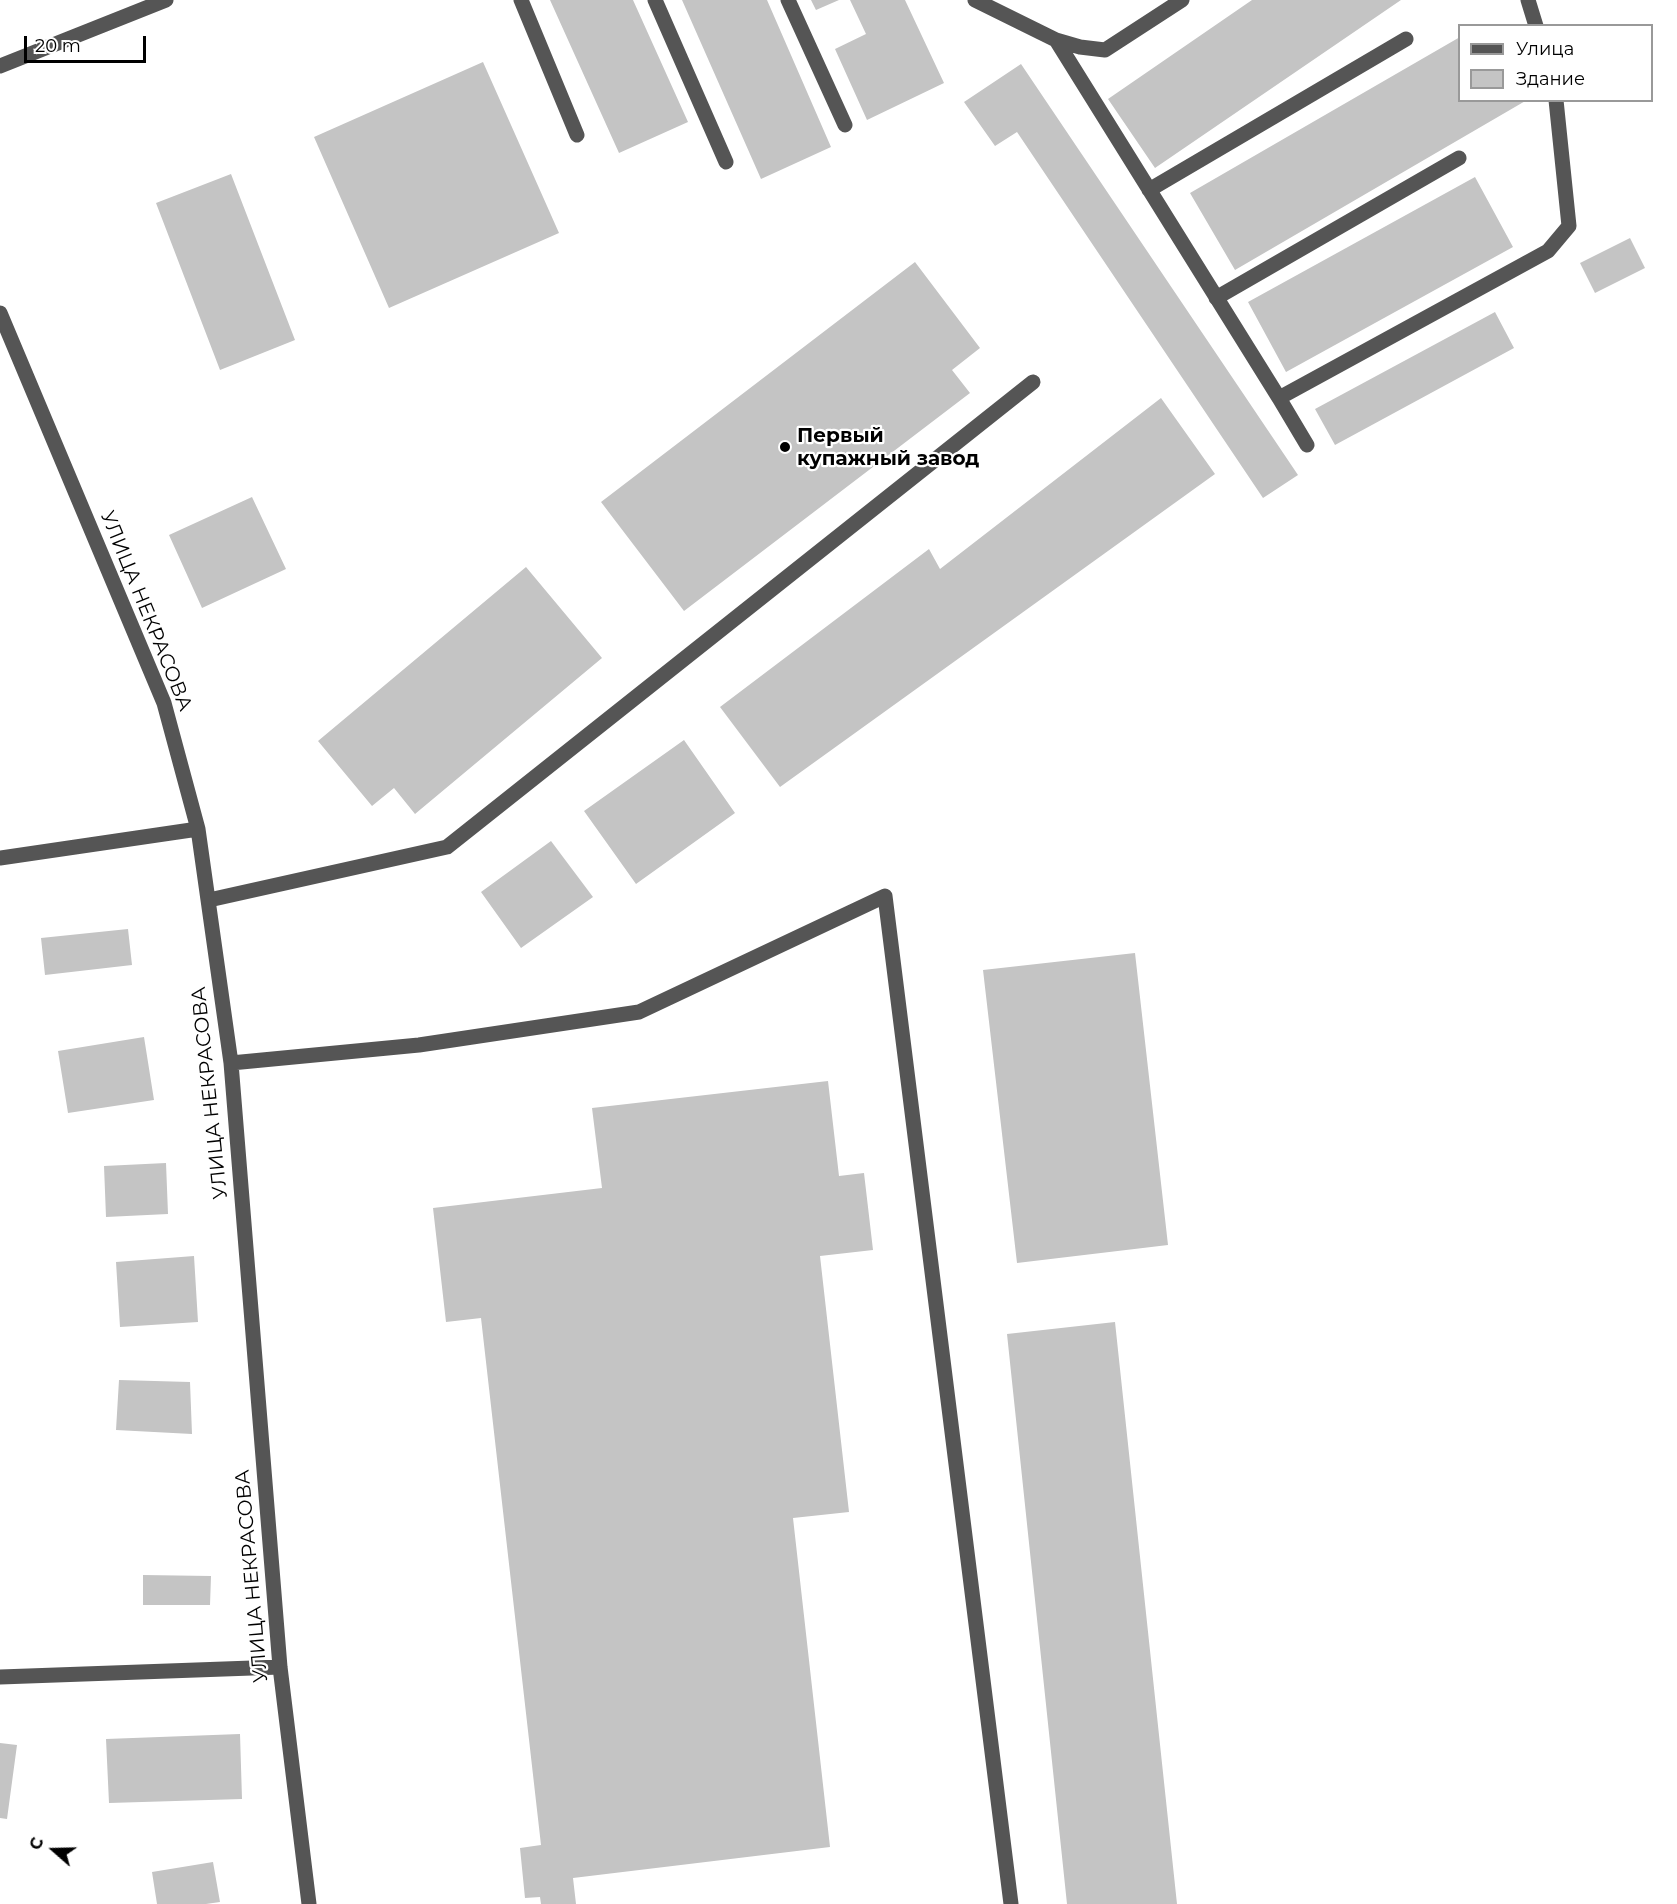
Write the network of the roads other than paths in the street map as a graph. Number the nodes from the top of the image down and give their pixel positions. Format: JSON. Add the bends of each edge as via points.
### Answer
{"nodes":[{"id":1,"x":166,"y":0,"type":"edge"},
{"id":2,"x":521,"y":0,"type":"edge"},
{"id":3,"x":655,"y":0,"type":"edge"},
{"id":4,"x":788,"y":0,"type":"edge"},
{"id":5,"x":975,"y":0,"type":"edge"},
{"id":6,"x":1182,"y":0,"type":"edge"},
{"id":7,"x":1528,"y":0,"type":"edge"},
{"id":8,"x":1535,"y":24,"type":"edge"},
{"id":9,"x":1406,"y":39,"type":"dead end"},
{"id":10,"x":1056,"y":40,"type":"junction"},
{"id":11,"x":0,"y":66,"type":"edge"},
{"id":12,"x":1556,"y":102,"type":"edge"},
{"id":13,"x":845,"y":125,"type":"dead end"},
{"id":14,"x":577,"y":135,"type":"dead end"},
{"id":15,"x":1459,"y":158,"type":"dead end"},
{"id":16,"x":726,"y":162,"type":"dead end"},
{"id":17,"x":1149,"y":190,"type":"junction"},
{"id":18,"x":1216,"y":298,"type":"junction"},
{"id":19,"x":0,"y":313,"type":"edge"},
{"id":20,"x":1033,"y":382,"type":"dead end"},
{"id":21,"x":1279,"y":399,"type":"junction"},
{"id":22,"x":1306,"y":444,"type":"dead end"},
{"id":23,"x":198,"y":829,"type":"junction"},
{"id":24,"x":0,"y":858,"type":"edge"},
{"id":25,"x":208,"y":900,"type":"junction"},
{"id":26,"x":231,"y":1063,"type":"junction"},
{"id":27,"x":280,"y":1667,"type":"junction"},
{"id":28,"x":0,"y":1677,"type":"edge"},
{"id":29,"x":309,"y":1904,"type":"edge"},
{"id":30,"x":1011,"y":1904,"type":"edge"}],
"edges":[{"from":1,"to":11,"type":"street"},
{"from":2,"to":14,"type":"street"},
{"from":3,"to":16,"type":"street"},
{"from":4,"to":13,"type":"street"},
{"from":5,"to":10,"type":"street"},
{"from":6,"to":10,"type":"street","via":[[1105,50]]},
{"from":7,"to":8,"type":"street"},
{"from":9,"to":17,"type":"street"},
{"from":10,"to":17,"type":"street"},
{"from":12,"to":21,"type":"street","via":[[1569,226],[1548,251]]},
{"from":15,"to":18,"type":"street"},
{"from":17,"to":18,"type":"street"},
{"from":18,"to":21,"type":"street"},
{"from":19,"to":23,"type":"street","name":"УЛИЦА НЕКРАСОВА","via":[[164,703]]},
{"from":20,"to":25,"type":"street","via":[[447,847]]},
{"from":21,"to":22,"type":"street"},
{"from":23,"to":24,"type":"street"},
{"from":23,"to":25,"type":"street","name":"УЛИЦА НЕКРАСОВА"},
{"from":25,"to":26,"type":"street","name":"УЛИЦА НЕКРАСОВА"},
{"from":26,"to":27,"type":"street","name":"УЛИЦА НЕКРАСОВА"},
{"from":26,"to":30,"type":"street","via":[[419,1045],[639,1012],[885,896]]},
{"from":27,"to":28,"type":"street"},
{"from":27,"to":29,"type":"street","name":"УЛИЦА НЕКРАСОВА"}]}
